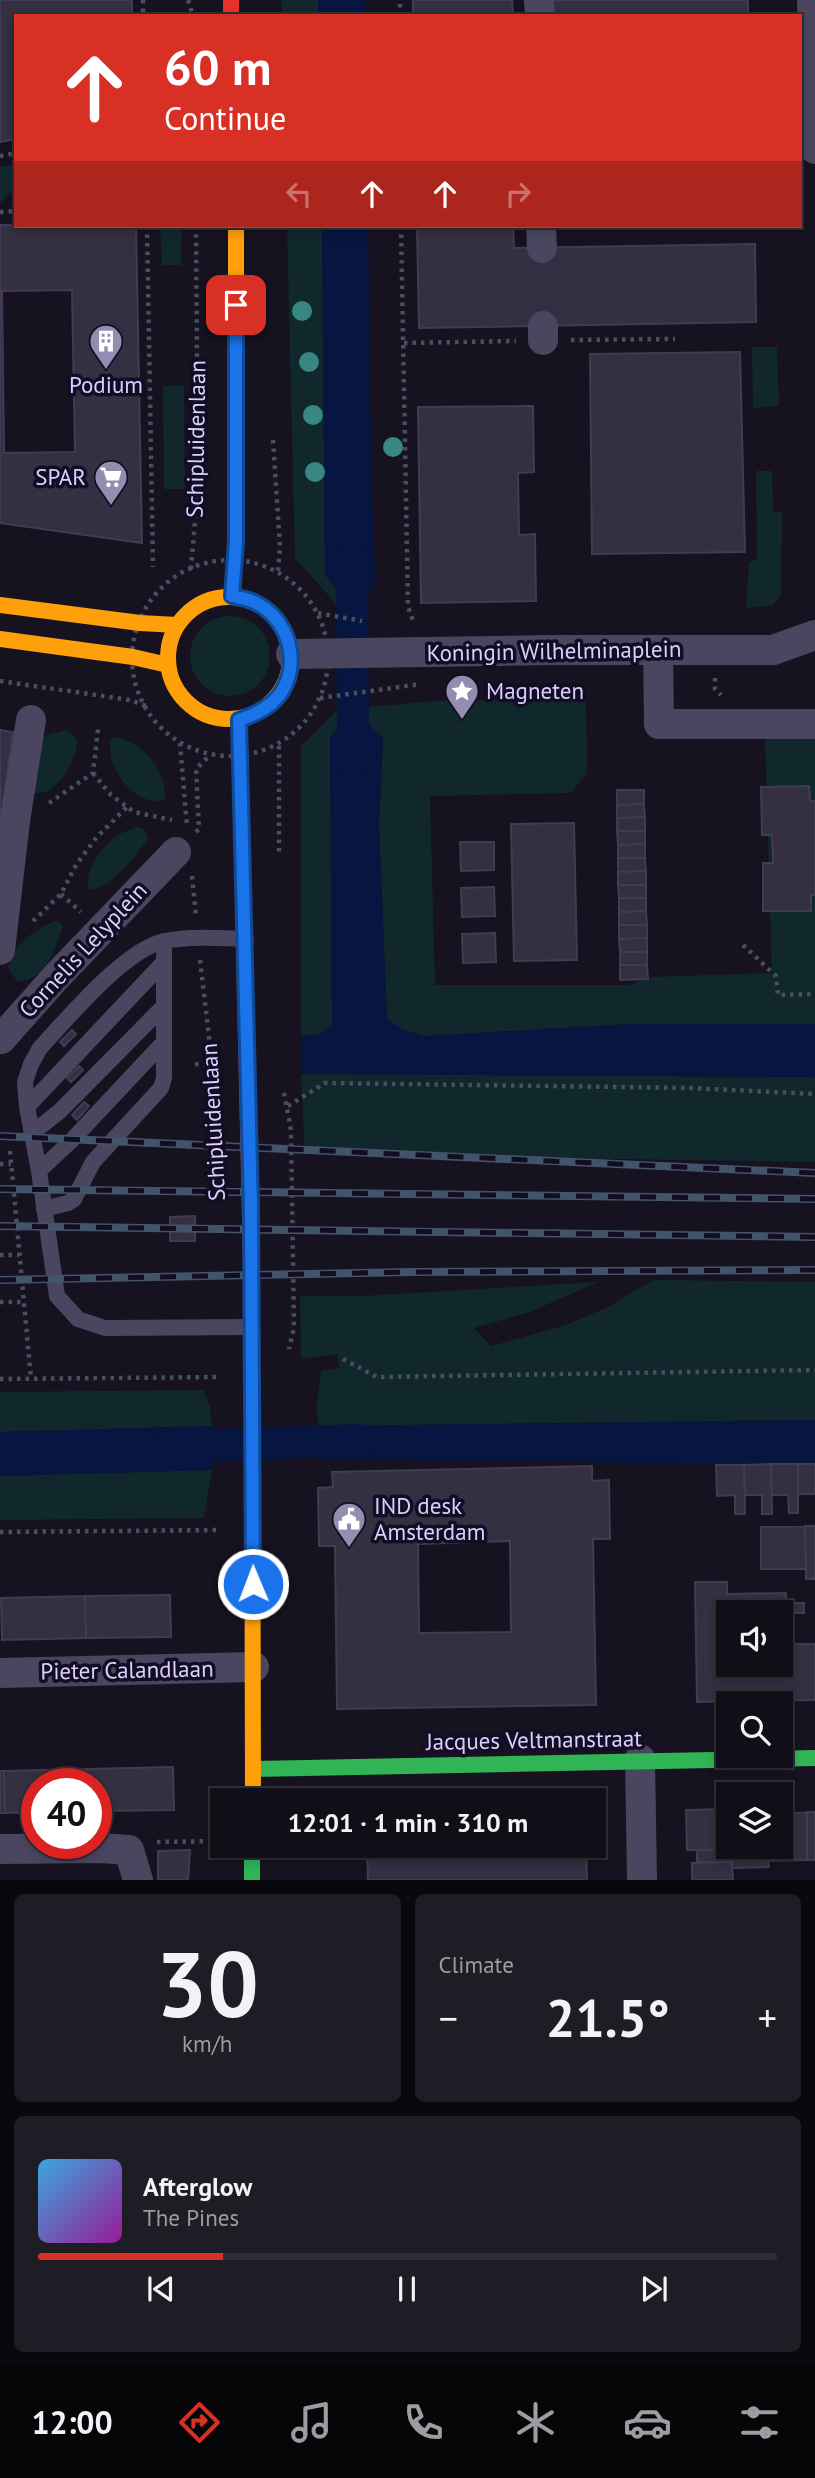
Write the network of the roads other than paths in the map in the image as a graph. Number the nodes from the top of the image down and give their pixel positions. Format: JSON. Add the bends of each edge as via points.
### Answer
{"nodes":[{"id":1,"x":813,"y":0,"type":"edge"},
{"id":2,"x":815,"y":149,"type":"edge"},
{"id":3,"x":236,"y":228,"type":"edge"},
{"id":4,"x":232,"y":596,"type":"junction"},
{"id":5,"x":0,"y":605,"type":"edge"},
{"id":6,"x":177,"y":625,"type":"junction"},
{"id":7,"x":815,"y":635,"type":"edge"},
{"id":8,"x":0,"y":639,"type":"edge"},
{"id":9,"x":658,"y":650,"type":"junction"},
{"id":10,"x":291,"y":654,"type":"junction"},
{"id":11,"x":168,"y":665,"type":"junction"},
{"id":12,"x":31,"y":720,"type":"dead end"},
{"id":13,"x":239,"y":720,"type":"junction"},
{"id":14,"x":815,"y":724,"type":"edge"},
{"id":15,"x":182,"y":846,"type":"road end"},
{"id":16,"x":246,"y":939,"type":"junction"},
{"id":17,"x":163,"y":941,"type":"junction"},
{"id":18,"x":1,"y":943,"type":"edge"},
{"id":19,"x":162,"y":964,"type":"junction"},
{"id":20,"x":162,"y":1008,"type":"junction"},
{"id":21,"x":0,"y":1026,"type":"edge"},
{"id":22,"x":163,"y":1043,"type":"junction"},
{"id":23,"x":27,"y":1107,"type":"junction"},
{"id":24,"x":31,"y":1133,"type":"junction"},
{"id":25,"x":39,"y":1171,"type":"junction"},
{"id":26,"x":44,"y":1209,"type":"junction"},
{"id":27,"x":251,"y":1327,"type":"junction"},
{"id":28,"x":254,"y":1667,"type":"junction"},
{"id":29,"x":0,"y":1673,"type":"edge"},
{"id":30,"x":815,"y":1758,"type":"edge"},
{"id":31,"x":640,"y":1759,"type":"junction"},
{"id":32,"x":253,"y":1769,"type":"junction"},
{"id":33,"x":253,"y":1788,"type":"edge"},
{"id":34,"x":0,"y":1849,"type":"edge"},
{"id":35,"x":252,"y":1858,"type":"edge"},
{"id":36,"x":138,"y":1880,"type":"edge"},
{"id":37,"x":252,"y":1880,"type":"edge"},
{"id":38,"x":642,"y":1880,"type":"edge"}],
"edges":[{"from":1,"to":2,"type":"street"},
{"from":3,"to":4,"type":"street","name":"Schipluidenlaan"},
{"from":4,"to":6,"type":"street","via":[[198,605]]},
{"from":4,"to":10,"type":"street","via":[[256,602],[274,616],[287,635]]},
{"from":5,"to":6,"type":"street"},
{"from":6,"to":11,"type":"street"},
{"from":7,"to":9,"type":"street","name":"Koningin Wilhelminaplein","via":[[773,650]]},
{"from":8,"to":11,"type":"street"},
{"from":9,"to":10,"type":"street","name":"Koningin Wilhelminaplein"},
{"from":9,"to":14,"type":"street","via":[[659,724]]},
{"from":10,"to":13,"type":"street","via":[[285,686],[274,701]]},
{"from":11,"to":13,"type":"street","via":[[172,681],[193,708],[208,716]]},
{"from":12,"to":18,"type":"street"},
{"from":13,"to":16,"type":"street","name":"Schipluidenlaan"},
{"from":15,"to":21,"type":"street","name":"Cornelis Lelyplein","via":[[1,1039]]},
{"from":16,"to":17,"type":"lane","name":"Cornelis Lelyplein"},
{"from":16,"to":27,"type":"street","name":"Schipluidenlaan"},
{"from":17,"to":19,"type":"lane"},
{"from":17,"to":23,"type":"lane","name":"Cornelis Lelyplein","via":[[126,960],[40,1048],[25,1082]]},
{"from":19,"to":20,"type":"lane"},
{"from":19,"to":23,"type":"lane"},
{"from":20,"to":22,"type":"lane"},
{"from":20,"to":24,"type":"lane","via":[[60,1111]]},
{"from":22,"to":25,"type":"lane"},
{"from":22,"to":26,"type":"lane","via":[[160,1088],[93,1162],[74,1199]]},
{"from":23,"to":24,"type":"lane","name":"Cornelis Lelyplein"},
{"from":24,"to":25,"type":"lane","name":"Cornelis Lelyplein"},
{"from":25,"to":26,"type":"lane","name":"Cornelis Lelyplein"},
{"from":26,"to":27,"type":"lane","name":"Cornelis Lelyplein","via":[[57,1296],[78,1319],[105,1328]]},
{"from":27,"to":28,"type":"street"},
{"from":28,"to":29,"type":"street","name":"Pieter Calandlaan"},
{"from":28,"to":32,"type":"street"},
{"from":30,"to":31,"type":"street","name":"Jacques Veltmanstraat"},
{"from":31,"to":32,"type":"street","name":"Jacques Veltmanstraat"},
{"from":31,"to":38,"type":"street"},
{"from":32,"to":33,"type":"street"},
{"from":34,"to":36,"type":"street","via":[[129,1850]]},
{"from":35,"to":37,"type":"street"}]}
